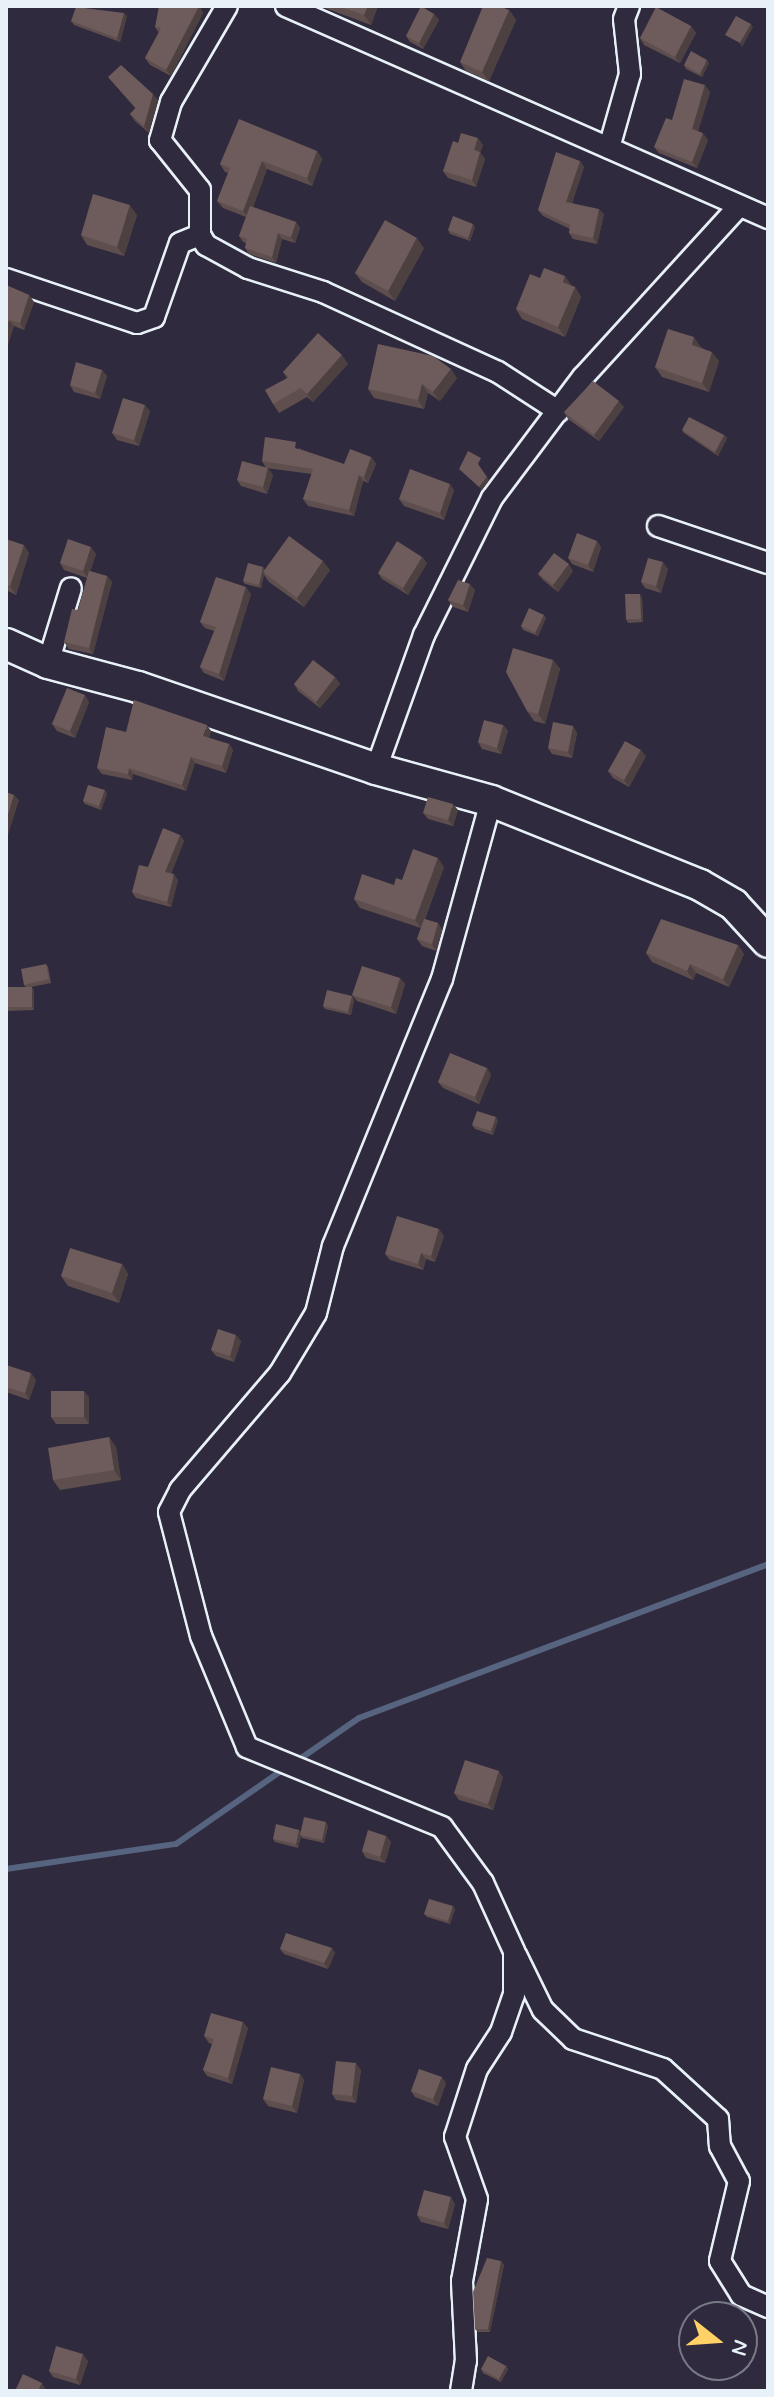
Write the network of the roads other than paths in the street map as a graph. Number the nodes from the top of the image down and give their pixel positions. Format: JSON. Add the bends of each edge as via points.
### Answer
{"nodes":[{"id":1,"x":227,"y":6,"type":"edge"},
{"id":2,"x":286,"y":6,"type":"edge"},
{"id":3,"x":629,"y":6,"type":"edge"},
{"id":4,"x":609,"y":148,"type":"junction"},
{"id":5,"x":739,"y":206,"type":"junction"},
{"id":6,"x":768,"y":218,"type":"edge"},
{"id":7,"x":200,"y":235,"type":"junction"},
{"id":8,"x":6,"y":279,"type":"edge"},
{"id":9,"x":558,"y":411,"type":"junction"},
{"id":10,"x":658,"y":526,"type":"dead end"},
{"id":11,"x":768,"y":563,"type":"edge"},
{"id":12,"x":71,"y":588,"type":"dead end"},
{"id":13,"x":6,"y":644,"type":"edge"},
{"id":14,"x":48,"y":663,"type":"junction"},
{"id":15,"x":376,"y":769,"type":"junction"},
{"id":16,"x":491,"y":801,"type":"junction"},
{"id":17,"x":768,"y":942,"type":"edge"},
{"id":18,"x":514,"y":1951,"type":"junction"},
{"id":19,"x":768,"y":2307,"type":"edge"},
{"id":20,"x":461,"y":2391,"type":"edge"}],
"edges":[{"from":1,"to":7,"type":"street","via":[[171,102],[160,140],[200,190]]},
{"from":2,"to":4,"type":"street"},
{"from":3,"to":4,"type":"street","via":[[624,19],[630,74]]},
{"from":4,"to":5,"type":"street"},
{"from":5,"to":6,"type":"street"},
{"from":5,"to":9,"type":"street"},
{"from":7,"to":8,"type":"street","via":[[180,243],[154,317],[137,323]]},
{"from":7,"to":9,"type":"street","via":[[206,245],[248,268],[323,292],[498,372]]},
{"from":9,"to":15,"type":"street","via":[[492,498],[424,635]]},
{"from":10,"to":11,"type":"street"},
{"from":12,"to":14,"type":"street"},
{"from":13,"to":14,"type":"street"},
{"from":14,"to":15,"type":"street","via":[[138,687]]},
{"from":15,"to":16,"type":"street"},
{"from":16,"to":17,"type":"street","via":[[700,885],[734,905]]},
{"from":16,"to":18,"type":"street","via":[[442,979],[333,1246],[316,1313],[280,1373],[180,1490],[169,1512],[201,1636],[247,1747],[442,1827],[483,1883]]},
{"from":18,"to":19,"type":"street","via":[[543,2010],[573,2039],[663,2069],[718,2119],[720,2146],[739,2181],[720,2261],[741,2295]]},
{"from":18,"to":20,"type":"street","via":[[514,1995],[501,2032],[477,2069],[455,2137],[477,2199],[462,2281],[466,2361]]}]}
